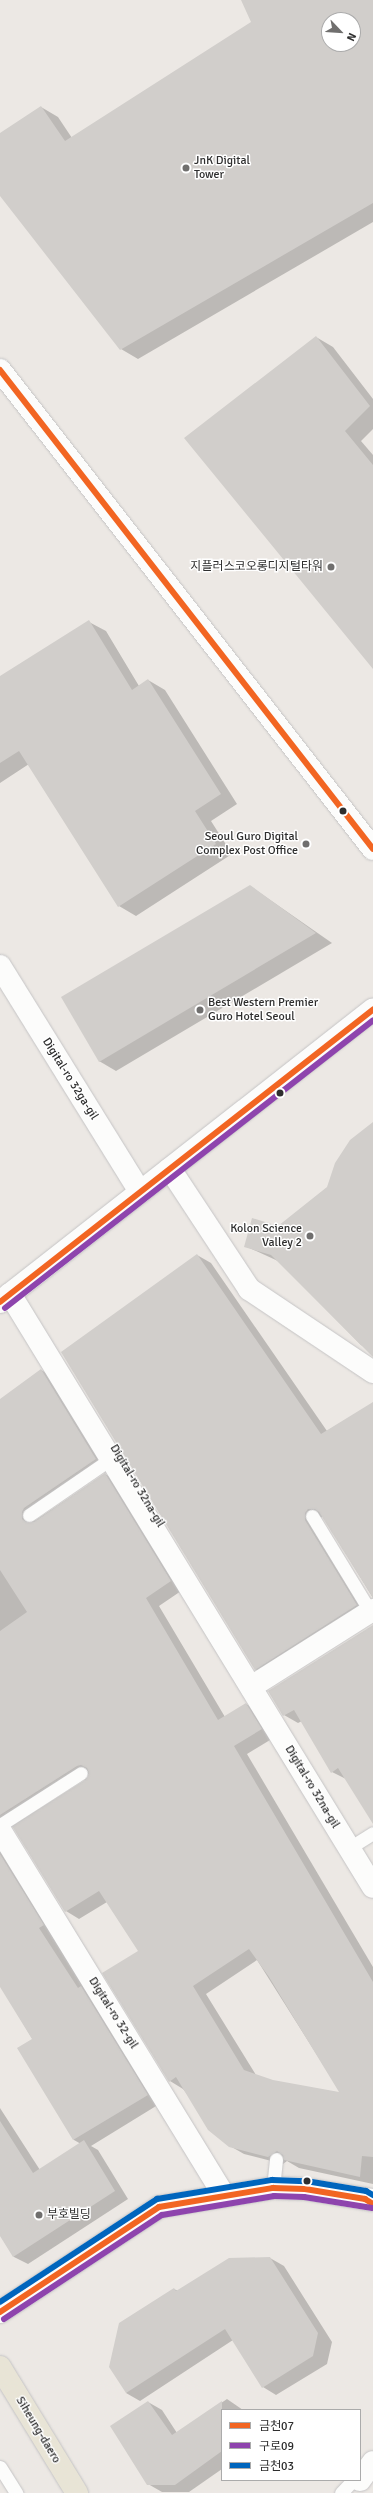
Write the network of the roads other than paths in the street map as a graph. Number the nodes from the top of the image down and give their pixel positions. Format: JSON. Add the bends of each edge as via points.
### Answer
{"nodes":[{"id":1,"x":0,"y":370,"type":"edge"},
{"id":2,"x":373,"y":849,"type":"edge"},
{"id":3,"x":0,"y":966,"type":"edge"},
{"id":4,"x":373,"y":1010,"type":"edge"},
{"id":5,"x":170,"y":1169,"type":"junction"},
{"id":6,"x":140,"y":1192,"type":"junction"},
{"id":7,"x":9,"y":1295,"type":"edge"},
{"id":8,"x":373,"y":1372,"type":"edge"},
{"id":9,"x":112,"y":1458,"type":"junction"},
{"id":10,"x":29,"y":1515,"type":"dead end"},
{"id":11,"x":312,"y":1516,"type":"dead end"},
{"id":12,"x":372,"y":1610,"type":"edge"},
{"id":13,"x":254,"y":1685,"type":"junction"},
{"id":14,"x":81,"y":1773,"type":"dead end"},
{"id":15,"x":0,"y":1825,"type":"edge"},
{"id":16,"x":0,"y":1830,"type":"edge"},
{"id":17,"x":373,"y":1833,"type":"edge"},
{"id":18,"x":352,"y":1846,"type":"junction"},
{"id":19,"x":373,"y":1875,"type":"edge"},
{"id":20,"x":373,"y":1887,"type":"edge"},
{"id":21,"x":276,"y":2159,"type":"dead end"},
{"id":22,"x":273,"y":2188,"type":"junction"},
{"id":23,"x":224,"y":2196,"type":"junction"},
{"id":24,"x":371,"y":2201,"type":"edge"},
{"id":25,"x":0,"y":2312,"type":"edge"},
{"id":26,"x":0,"y":2367,"type":"edge"},
{"id":27,"x":373,"y":2454,"type":"edge"},
{"id":28,"x":373,"y":2462,"type":"edge"},
{"id":29,"x":0,"y":2467,"type":"edge"},
{"id":30,"x":361,"y":2471,"type":"edge"},
{"id":31,"x":361,"y":2479,"type":"edge"},
{"id":32,"x":352,"y":2481,"type":"edge"},
{"id":33,"x":359,"y":2481,"type":"edge"},
{"id":34,"x":16,"y":2493,"type":"edge"},
{"id":35,"x":77,"y":2493,"type":"edge"},
{"id":36,"x":341,"y":2493,"type":"edge"},
{"id":37,"x":348,"y":2493,"type":"edge"}],
"edges":[{"from":1,"to":2,"type":"street"},
{"from":3,"to":6,"type":"street","name":"Digital-ro 32ga-gil"},
{"from":4,"to":5,"type":"street"},
{"from":5,"to":6,"type":"street"},
{"from":5,"to":8,"type":"street","via":[[249,1289]]},
{"from":6,"to":7,"type":"street"},
{"from":7,"to":9,"type":"street","name":"Digital-ro 32na-gil"},
{"from":7,"to":13,"type":"lane","name":"Digital-ro 32na-gil"},
{"from":9,"to":10,"type":"lane"},
{"from":9,"to":13,"type":"street","name":"Digital-ro 32na-gil"},
{"from":11,"to":12,"type":"lane"},
{"from":12,"to":13,"type":"street"},
{"from":13,"to":18,"type":"street","name":"Digital-ro 32na-gil"},
{"from":14,"to":15,"type":"lane"},
{"from":16,"to":23,"type":"street","name":"Digital-ro 32-gil"},
{"from":17,"to":18,"type":"lane"},
{"from":18,"to":19,"type":"lane","name":"Digital-ro 32na-gil"},
{"from":18,"to":20,"type":"street","name":"Digital-ro 32na-gil"},
{"from":21,"to":22,"type":"lane"},
{"from":22,"to":23,"type":"street"},
{"from":22,"to":24,"type":"street","via":[[306,2189]]},
{"from":23,"to":25,"type":"street","via":[[158,2207]]},
{"from":26,"to":35,"type":"main road","name":"Siheung-daero"},
{"from":27,"to":30,"type":"lane"},
{"from":28,"to":31,"type":"street"},
{"from":29,"to":34,"type":"lane"},
{"from":32,"to":36,"type":"lane"},
{"from":33,"to":37,"type":"street"}]}
